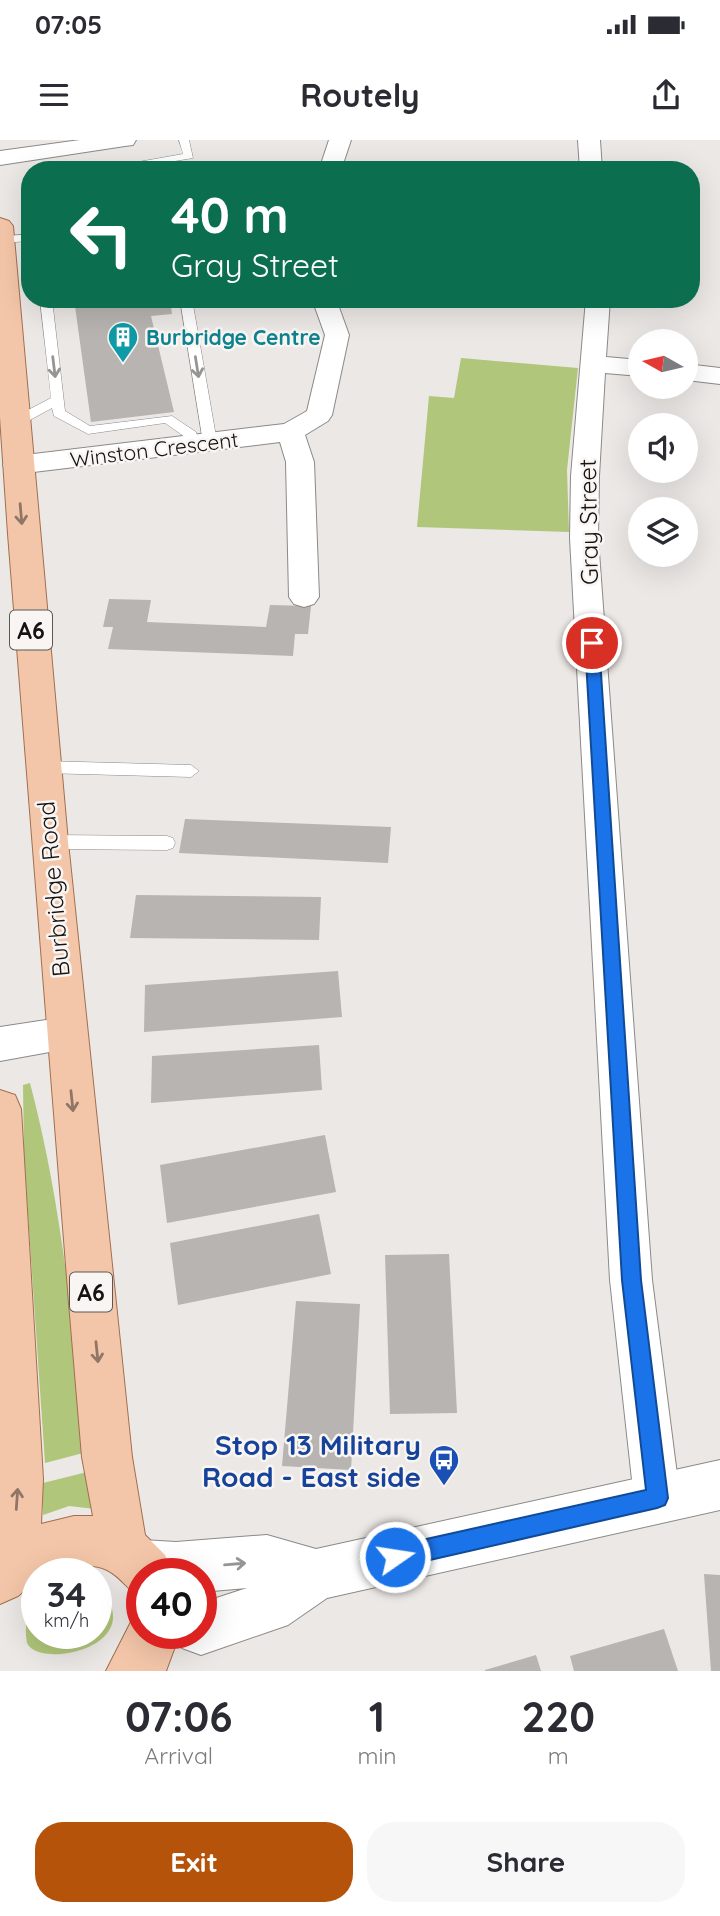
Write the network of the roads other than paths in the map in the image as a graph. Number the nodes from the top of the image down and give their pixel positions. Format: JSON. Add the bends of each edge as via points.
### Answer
{"nodes":[{"id":1,"x":125,"y":140,"type":"edge"},
{"id":2,"x":184,"y":140,"type":"edge"},
{"id":3,"x":340,"y":140,"type":"edge"},
{"id":4,"x":589,"y":140,"type":"edge"},
{"id":5,"x":37,"y":146,"type":"edge"},
{"id":6,"x":189,"y":156,"type":"junction"},
{"id":7,"x":0,"y":158,"type":"edge"},
{"id":8,"x":156,"y":161,"type":"edge"},
{"id":9,"x":192,"y":161,"type":"edge"},
{"id":10,"x":333,"y":161,"type":"edge"},
{"id":11,"x":590,"y":161,"type":"edge"},
{"id":12,"x":10,"y":234,"type":"edge"},
{"id":13,"x":47,"y":308,"type":"edge"},
{"id":14,"x":187,"y":308,"type":"edge"},
{"id":15,"x":327,"y":308,"type":"edge"},
{"id":16,"x":597,"y":308,"type":"edge"},
{"id":17,"x":593,"y":364,"type":"junction"},
{"id":18,"x":628,"y":367,"type":"edge"},
{"id":19,"x":698,"y":374,"type":"edge"},
{"id":20,"x":720,"y":376,"type":"edge"},
{"id":21,"x":58,"y":400,"type":"junction"},
{"id":22,"x":14,"y":423,"type":"junction"},
{"id":23,"x":291,"y":432,"type":"junction"},
{"id":24,"x":201,"y":443,"type":"junction"},
{"id":25,"x":9,"y":466,"type":"edge"},
{"id":26,"x":304,"y":597,"type":"dead end"},
{"id":27,"x":43,"y":767,"type":"junction"},
{"id":28,"x":191,"y":771,"type":"dead end"},
{"id":29,"x":49,"y":842,"type":"junction"},
{"id":30,"x":167,"y":843,"type":"dead end"},
{"id":31,"x":66,"y":1033,"type":"junction"},
{"id":32,"x":0,"y":1044,"type":"edge"},
{"id":33,"x":0,"y":1109,"type":"edge"},
{"id":34,"x":720,"y":1485,"type":"edge"},
{"id":35,"x":657,"y":1498,"type":"junction"},
{"id":36,"x":127,"y":1558,"type":"edge"},
{"id":37,"x":135,"y":1558,"type":"edge"},
{"id":38,"x":217,"y":1565,"type":"edge"},
{"id":39,"x":5,"y":1572,"type":"edge"},
{"id":40,"x":316,"y":1575,"type":"junction"},
{"id":41,"x":217,"y":1624,"type":"edge"}],
"edges":[{"from":1,"to":5,"type":"street"},
{"from":2,"to":6,"type":"lane"},
{"from":3,"to":10,"type":"street"},
{"from":4,"to":11,"type":"street"},
{"from":5,"to":7,"type":"street"},
{"from":6,"to":8,"type":"lane"},
{"from":6,"to":9,"type":"lane"},
{"from":12,"to":22,"type":"main road","name":"Burbridge Road","number":"A6"},
{"from":13,"to":21,"type":"lane","one_way":true},
{"from":14,"to":24,"type":"lane","one_way":true},
{"from":15,"to":23,"type":"street","name":"Winston Crescent","via":[[337,335],[319,415]]},
{"from":16,"to":17,"type":"street","name":"Gray Street"},
{"from":17,"to":18,"type":"street"},
{"from":17,"to":35,"type":"street","name":"Gray Street","via":[[584,538],[631,1280]]},
{"from":19,"to":20,"type":"street"},
{"from":21,"to":22,"type":"lane"},
{"from":21,"to":24,"type":"lane","via":[[59,413],[88,430],[167,419]]},
{"from":22,"to":25,"type":"main road","name":"Burbridge Road","number":"A6"},
{"from":23,"to":24,"type":"street","name":"Winston Crescent"},
{"from":23,"to":26,"type":"street","via":[[300,462]]},
{"from":24,"to":25,"type":"street","name":"Winston Crescent"},
{"from":25,"to":27,"type":"main road","name":"Burbridge Road","number":"A6","one_way":true},
{"from":27,"to":28,"type":"lane"},
{"from":27,"to":29,"type":"main road","name":"Burbridge Road","number":"A6"},
{"from":29,"to":30,"type":"lane"},
{"from":29,"to":31,"type":"main road","name":"Burbridge Road","number":"A6"},
{"from":31,"to":32,"type":"street"},
{"from":31,"to":37,"type":"main road","name":"Burbridge Road","number":"A6","one_way":true,"via":[[107,1457],[119,1521]]},
{"from":39,"to":33,"type":"main road","one_way":true,"via":[[15,1534],[18,1479]]},
{"from":34,"to":35,"type":"street"},
{"from":35,"to":40,"type":"street"},
{"from":36,"to":39,"type":"main road","via":[[94,1541],[74,1540],[44,1546]]},
{"from":38,"to":40,"type":"street","one_way":true,"via":[[267,1561]]},
{"from":40,"to":41,"type":"street","via":[[270,1607]]}]}
